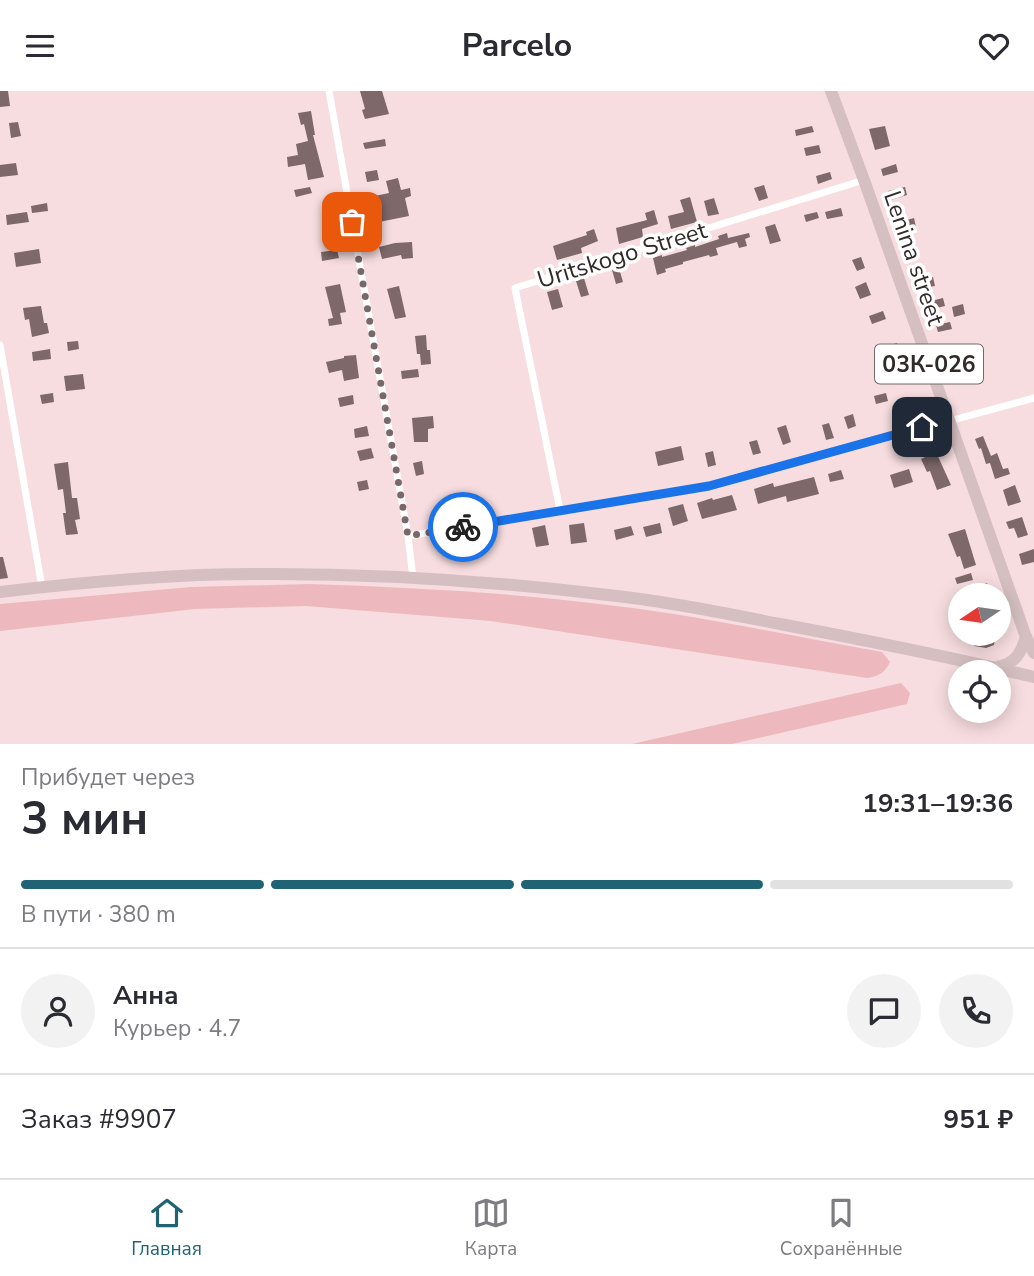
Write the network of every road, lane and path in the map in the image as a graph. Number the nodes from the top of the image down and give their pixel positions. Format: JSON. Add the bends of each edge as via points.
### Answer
{"nodes":[{"id":1,"x":329,"y":91,"type":"edge"},
{"id":2,"x":831,"y":91,"type":"edge"},
{"id":3,"x":864,"y":180,"type":"junction"},
{"id":4,"x":0,"y":345,"type":"edge"},
{"id":5,"x":1034,"y":398,"type":"edge"},
{"id":6,"x":949,"y":420,"type":"junction"},
{"id":7,"x":560,"y":510,"type":"junction"},
{"id":8,"x":408,"y":536,"type":"junction"},
{"id":9,"x":413,"y":578,"type":"junction"},
{"id":10,"x":42,"y":587,"type":"junction"},
{"id":11,"x":0,"y":592,"type":"edge"},
{"id":12,"x":1026,"y":637,"type":"junction"},
{"id":13,"x":1034,"y":653,"type":"edge"},
{"id":14,"x":956,"y":660,"type":"edge"},
{"id":15,"x":1011,"y":663,"type":"edge"},
{"id":16,"x":1011,"y":672,"type":"edge"},
{"id":17,"x":1031,"y":676,"type":"edge"}],
"edges":[{"from":1,"to":8,"type":"street"},
{"from":2,"to":3,"type":"main road","name":"Lenina street","number":"03К-026"},
{"from":3,"to":6,"type":"main road","name":"Lenina street","number":"03К-026"},
{"from":3,"to":7,"type":"street","name":"Uritskogo Street","via":[[516,288]]},
{"from":4,"to":10,"type":"street"},
{"from":5,"to":6,"type":"street"},
{"from":6,"to":7,"type":"street","via":[[709,486]]},
{"from":6,"to":12,"type":"main road","name":"Lenina street","number":"03К-026"},
{"from":7,"to":8,"type":"street"},
{"from":8,"to":9,"type":"street"},
{"from":9,"to":10,"type":"main road","via":[[251,574]]},
{"from":9,"to":14,"type":"main road","via":[[655,601]]},
{"from":10,"to":11,"type":"main road"},
{"from":12,"to":13,"type":"main road"},
{"from":12,"to":15,"type":"main road"},
{"from":12,"to":17,"type":"main road","number":"03К-026"},
{"from":16,"to":17,"type":"main road"}]}
